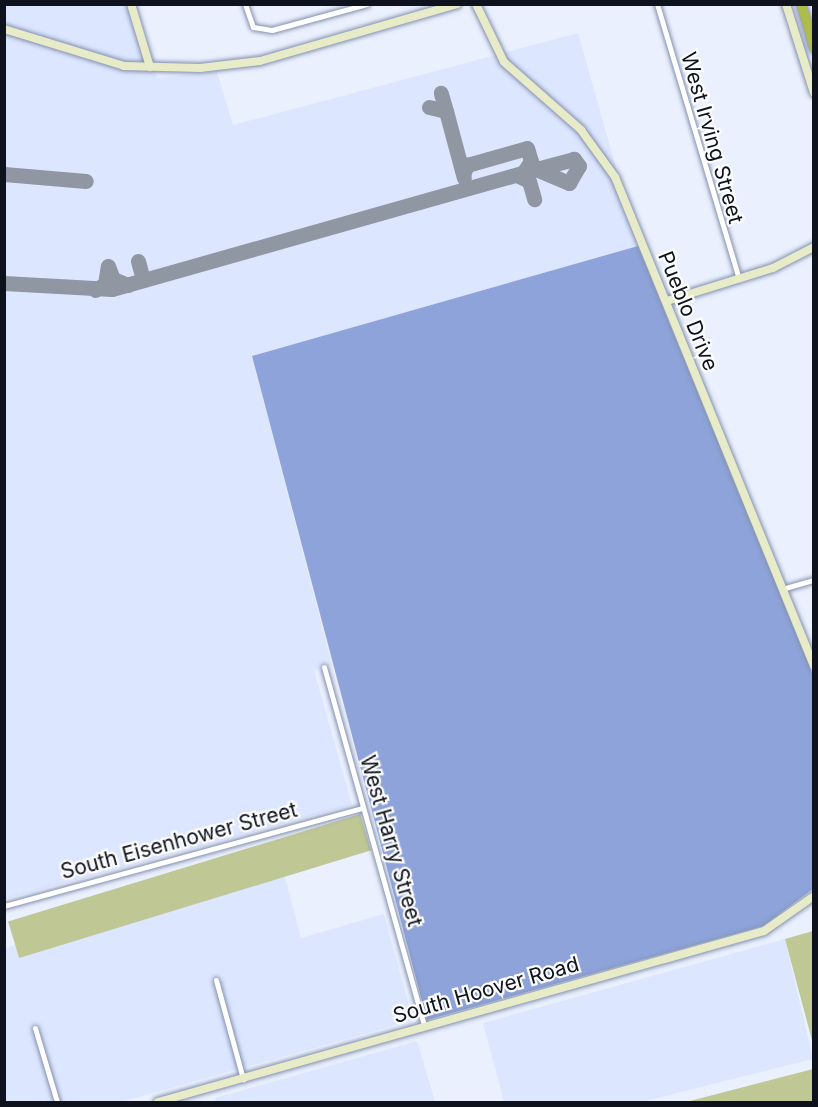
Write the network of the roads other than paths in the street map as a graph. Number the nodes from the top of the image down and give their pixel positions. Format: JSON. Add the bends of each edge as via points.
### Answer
{"nodes":[{"id":1,"x":131,"y":4,"type":"edge"},
{"id":2,"x":245,"y":4,"type":"edge"},
{"id":3,"x":368,"y":4,"type":"edge"},
{"id":4,"x":457,"y":4,"type":"edge"},
{"id":5,"x":476,"y":4,"type":"edge"},
{"id":6,"x":657,"y":4,"type":"edge"},
{"id":7,"x":786,"y":4,"type":"edge"},
{"id":8,"x":801,"y":4,"type":"edge"},
{"id":9,"x":353,"y":7,"type":"edge"},
{"id":10,"x":4,"y":29,"type":"edge"},
{"id":11,"x":813,"y":48,"type":"edge"},
{"id":12,"x":150,"y":67,"type":"junction"},
{"id":13,"x":813,"y":93,"type":"edge"},
{"id":14,"x":813,"y":247,"type":"edge"},
{"id":15,"x":803,"y":256,"type":"junction"},
{"id":16,"x":813,"y":256,"type":"edge"},
{"id":17,"x":739,"y":279,"type":"junction"},
{"id":18,"x":667,"y":301,"type":"junction"},
{"id":19,"x":813,"y":580,"type":"edge"},
{"id":20,"x":782,"y":589,"type":"junction"},
{"id":21,"x":813,"y":666,"type":"edge"},
{"id":22,"x":324,"y":667,"type":"dead end"},
{"id":23,"x":363,"y":808,"type":"junction"},
{"id":24,"x":813,"y":896,"type":"edge"},
{"id":25,"x":4,"y":906,"type":"edge"},
{"id":26,"x":216,"y":981,"type":"dead end"},
{"id":27,"x":424,"y":1026,"type":"junction"},
{"id":28,"x":35,"y":1028,"type":"dead end"},
{"id":29,"x":243,"y":1079,"type":"junction"},
{"id":30,"x":57,"y":1102,"type":"edge"},
{"id":31,"x":158,"y":1102,"type":"edge"}],
"edges":[{"from":1,"to":12,"type":"street"},
{"from":2,"to":9,"type":"street","via":[[254,27],[272,30]]},
{"from":3,"to":9,"type":"street"},
{"from":4,"to":12,"type":"street","via":[[260,61]]},
{"from":5,"to":18,"type":"street","name":"Pueblo Drive","via":[[504,62],[601,153]]},
{"from":6,"to":17,"type":"street","name":"West Irving Street"},
{"from":7,"to":13,"type":"street"},
{"from":8,"to":11,"type":"highway"},
{"from":10,"to":12,"type":"street","via":[[110,63]]},
{"from":14,"to":15,"type":"street"},
{"from":15,"to":16,"type":"street"},
{"from":15,"to":17,"type":"street"},
{"from":17,"to":18,"type":"street"},
{"from":18,"to":20,"type":"street","name":"Pueblo Drive"},
{"from":19,"to":20,"type":"street"},
{"from":20,"to":21,"type":"street","name":"Pueblo Drive"},
{"from":22,"to":23,"type":"street","name":"West Harry Street"},
{"from":23,"to":25,"type":"street","name":"South Eisenhower Street"},
{"from":23,"to":27,"type":"street","name":"West Harry Street"},
{"from":24,"to":27,"type":"street","name":"South Hoover Road","via":[[764,931]]},
{"from":26,"to":29,"type":"street"},
{"from":27,"to":29,"type":"street","name":"South Hoover Road"},
{"from":28,"to":30,"type":"street"},
{"from":29,"to":31,"type":"street","name":"South Hoover Road"}]}
